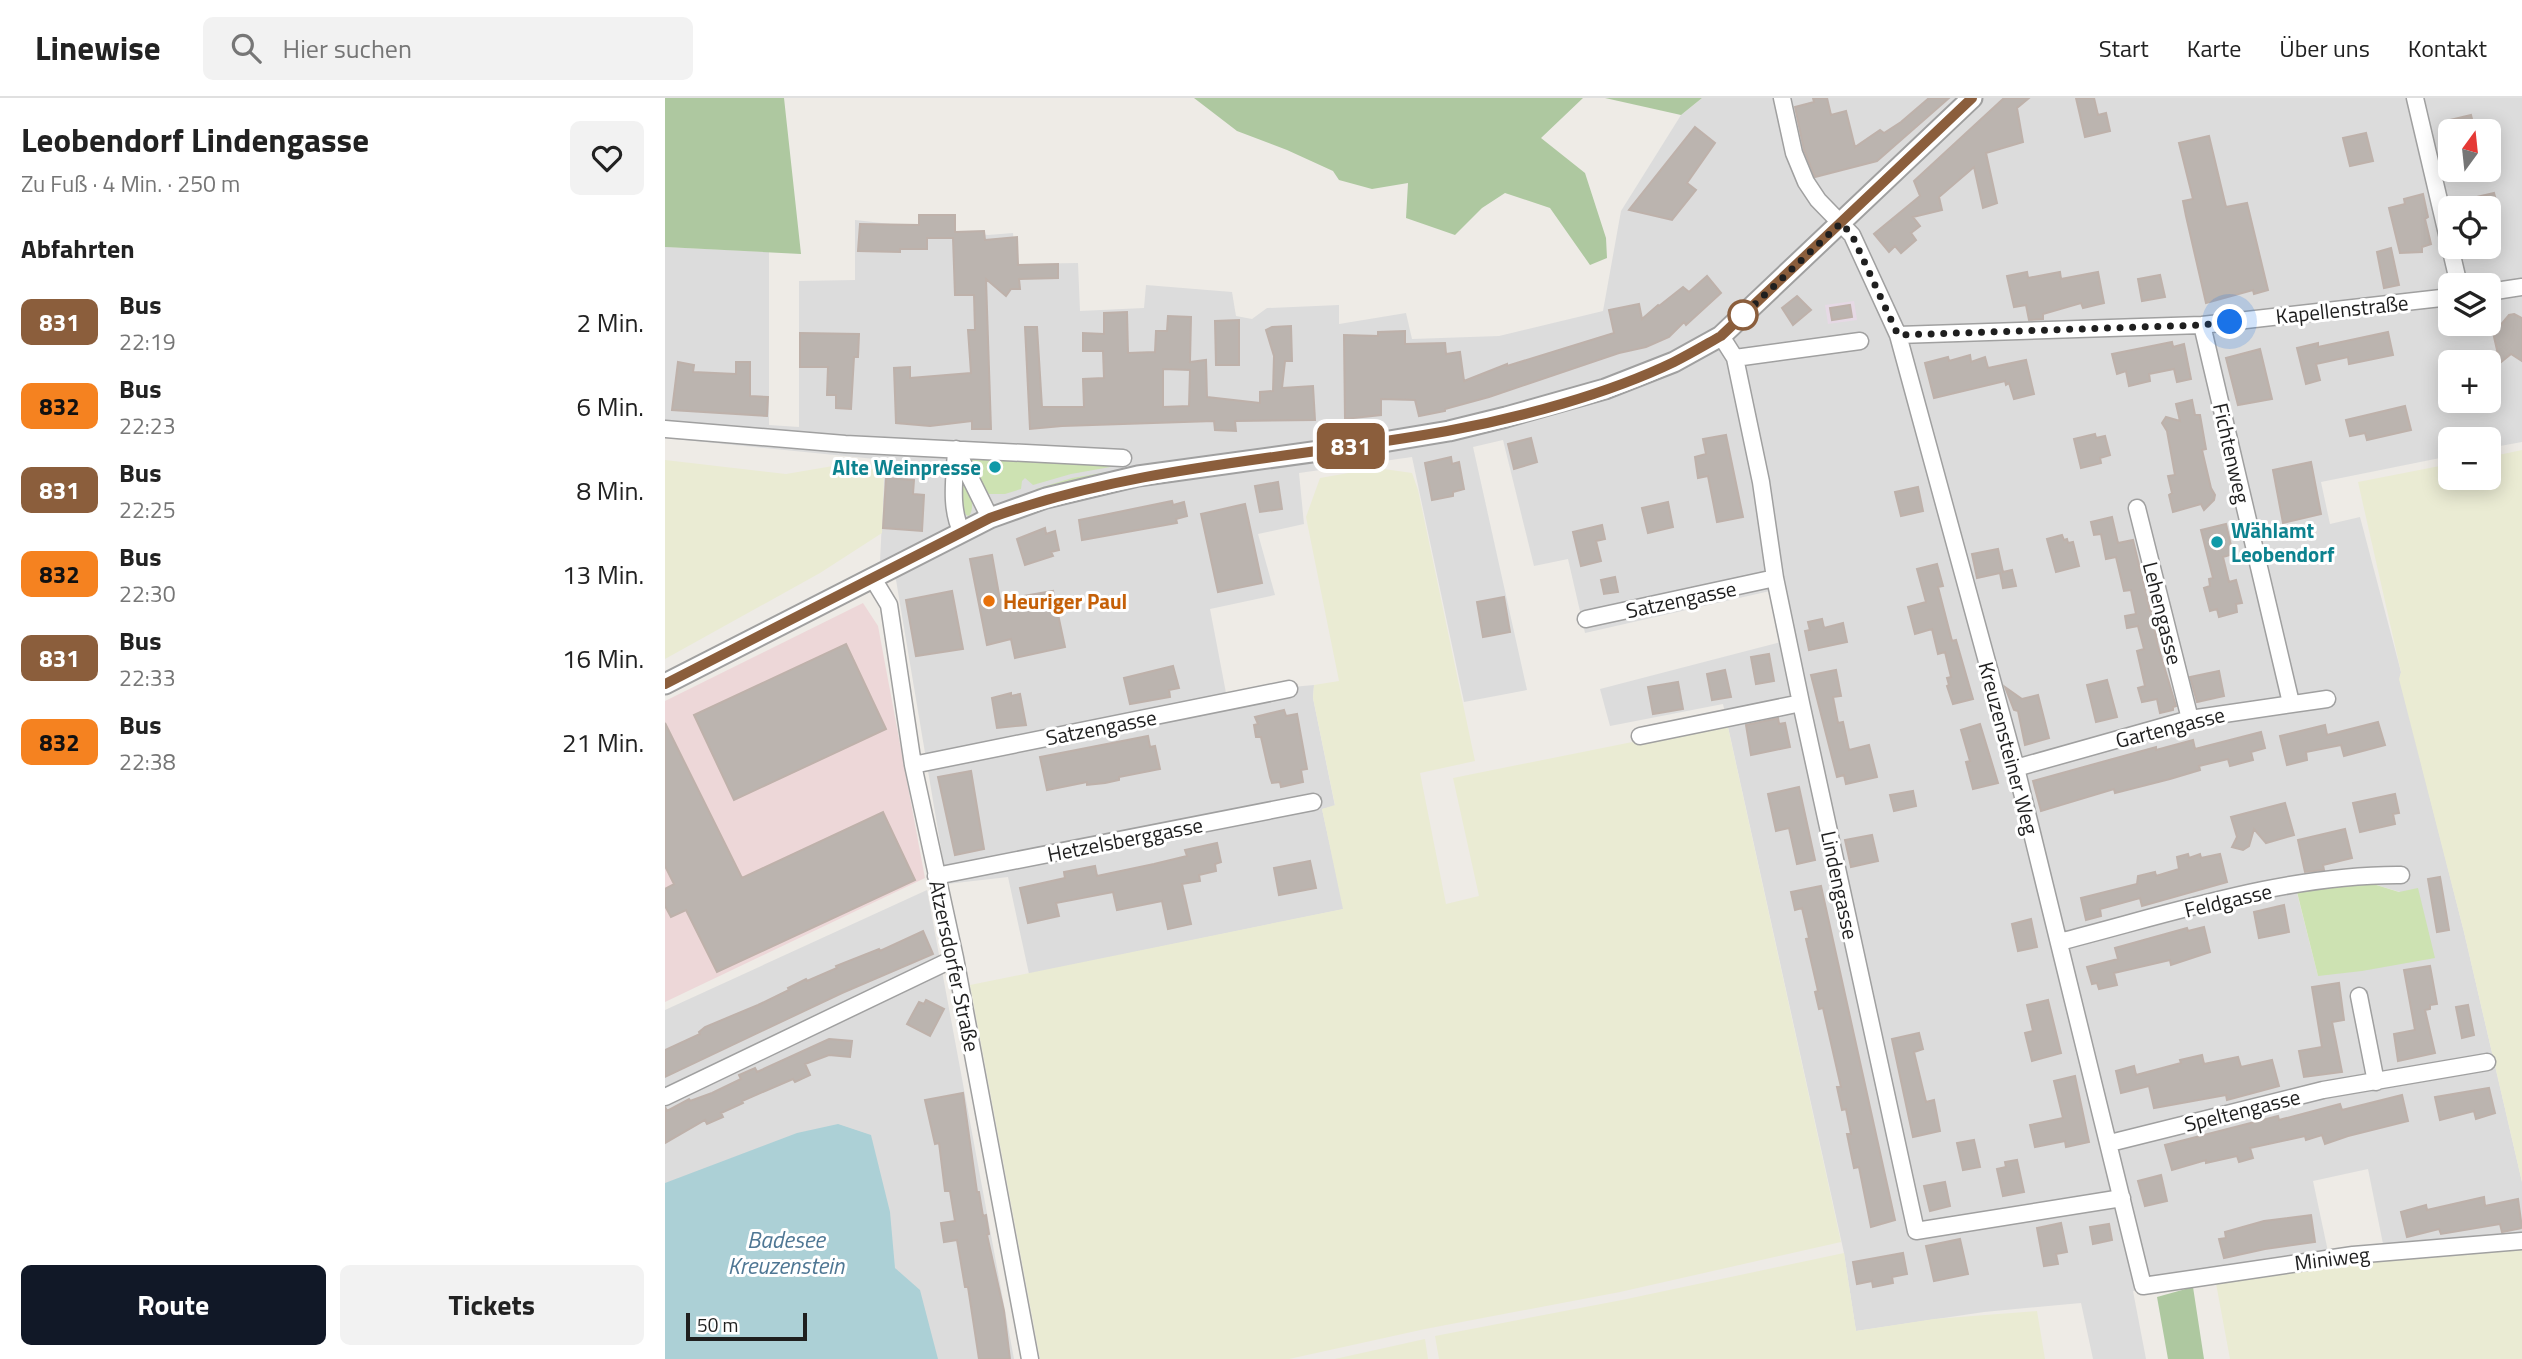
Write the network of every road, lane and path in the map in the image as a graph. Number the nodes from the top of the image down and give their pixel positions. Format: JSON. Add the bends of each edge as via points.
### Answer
{"nodes":[{"id":1,"x":1782,"y":98,"type":"edge"},
{"id":2,"x":1972,"y":98,"type":"edge"},
{"id":3,"x":2415,"y":98,"type":"edge"},
{"id":4,"x":1841,"y":223,"type":"junction"},
{"id":5,"x":2456,"y":273,"type":"edge"},
{"id":6,"x":2522,"y":286,"type":"edge"},
{"id":7,"x":2501,"y":290,"type":"edge"},
{"id":8,"x":2438,"y":298,"type":"edge"},
{"id":9,"x":2202,"y":325,"type":"junction"},
{"id":10,"x":1898,"y":335,"type":"junction"},
{"id":11,"x":1721,"y":336,"type":"junction"},
{"id":12,"x":1860,"y":341,"type":"dead end"},
{"id":13,"x":1735,"y":358,"type":"junction"},
{"id":14,"x":665,"y":429,"type":"edge"},
{"id":15,"x":955,"y":449,"type":"junction"},
{"id":16,"x":1123,"y":458,"type":"dead end"},
{"id":17,"x":2137,"y":508,"type":"dead end"},
{"id":18,"x":990,"y":518,"type":"junction"},
{"id":19,"x":962,"y":533,"type":"junction"},
{"id":20,"x":872,"y":577,"type":"junction"},
{"id":21,"x":1775,"y":578,"type":"junction"},
{"id":22,"x":1586,"y":620,"type":"dead end"},
{"id":23,"x":665,"y":684,"type":"edge"},
{"id":24,"x":1289,"y":689,"type":"dead end"},
{"id":25,"x":2327,"y":699,"type":"dead end"},
{"id":26,"x":1801,"y":703,"type":"junction"},
{"id":27,"x":2291,"y":703,"type":"junction"},
{"id":28,"x":2190,"y":719,"type":"junction"},
{"id":29,"x":1640,"y":736,"type":"dead end"},
{"id":30,"x":913,"y":765,"type":"junction"},
{"id":31,"x":2016,"y":768,"type":"junction"},
{"id":32,"x":1313,"y":802,"type":"dead end"},
{"id":33,"x":2401,"y":875,"type":"dead end"},
{"id":34,"x":936,"y":876,"type":"junction"},
{"id":35,"x":2059,"y":942,"type":"junction"},
{"id":36,"x":955,"y":958,"type":"junction"},
{"id":37,"x":2359,"y":996,"type":"dead end"},
{"id":38,"x":2487,"y":1062,"type":"dead end"},
{"id":39,"x":2376,"y":1082,"type":"junction"},
{"id":40,"x":665,"y":1097,"type":"edge"},
{"id":41,"x":2110,"y":1143,"type":"junction"},
{"id":42,"x":2122,"y":1198,"type":"junction"},
{"id":43,"x":2522,"y":1241,"type":"edge"},
{"id":44,"x":2143,"y":1286,"type":"joint"},
{"id":45,"x":1030,"y":1359,"type":"edge"}],
"edges":[{"from":1,"to":4,"type":"street","name":"Kreuzensteiner Weg","via":[[1794,153],[1806,182]]},
{"from":2,"to":4,"type":"street"},
{"from":3,"to":5,"type":"street"},
{"from":4,"to":10,"type":"street","name":"Kreuzensteiner Weg","via":[[1852,235]]},
{"from":4,"to":11,"type":"street"},
{"from":6,"to":7,"type":"street"},
{"from":8,"to":9,"type":"street","name":"Kapellenstraße"},
{"from":9,"to":10,"type":"street","name":"Kapellenstraße"},
{"from":9,"to":27,"type":"street","name":"Fichtenweg"},
{"from":10,"to":31,"type":"street","name":"Kreuzensteiner Weg"},
{"from":11,"to":13,"type":"street","name":"Lindengasse"},
{"from":11,"to":18,"type":"street","via":[[1674,362],[1605,389],[1506,417],[1401,439],[1138,477],[1046,498]]},
{"from":12,"to":13,"type":"street"},
{"from":13,"to":21,"type":"street","name":"Lindengasse"},
{"from":14,"to":15,"type":"street"},
{"from":15,"to":16,"type":"street"},
{"from":15,"to":18,"type":"street"},
{"from":15,"to":19,"type":"street","via":[[953,502]]},
{"from":17,"to":28,"type":"street","name":"Lehengasse"},
{"from":18,"to":19,"type":"street"},
{"from":19,"to":20,"type":"street"},
{"from":20,"to":23,"type":"street"},
{"from":20,"to":30,"type":"street","name":"Atzersdorfer Straße","via":[[889,605]]},
{"from":21,"to":22,"type":"street","name":"Satzengasse"},
{"from":21,"to":26,"type":"street","name":"Lindengasse"},
{"from":24,"to":30,"type":"street","name":"Satzengasse"},
{"from":25,"to":27,"type":"street","name":"Gartengasse"},
{"from":26,"to":29,"type":"street"},
{"from":26,"to":42,"type":"street","name":"Lindengasse","via":[[1916,1231]]},
{"from":27,"to":28,"type":"street","name":"Gartengasse"},
{"from":28,"to":31,"type":"street","name":"Gartengasse"},
{"from":30,"to":34,"type":"street","name":"Atzersdorfer Straße"},
{"from":31,"to":35,"type":"street","name":"Kreuzensteiner Weg"},
{"from":32,"to":34,"type":"street","name":"Hetzelsberggasse"},
{"from":33,"to":35,"type":"street","name":"Feldgasse","via":[[2304,882]]},
{"from":34,"to":36,"type":"street","name":"Atzersdorfer Straße"},
{"from":35,"to":41,"type":"street","name":"Kreuzensteiner Weg"},
{"from":36,"to":40,"type":"street"},
{"from":36,"to":45,"type":"street","name":"Atzersdorfer Straße"},
{"from":37,"to":39,"type":"street"},
{"from":38,"to":39,"type":"street","name":"Speltengasse"},
{"from":39,"to":41,"type":"street","name":"Speltengasse","via":[[2323,1090]]},
{"from":41,"to":42,"type":"street","name":"Kreuzensteiner Weg"},
{"from":42,"to":44,"type":"street","name":"Kreuzensteiner Weg"},
{"from":43,"to":44,"type":"street","name":"Miniweg","via":[[2353,1255]]}]}
